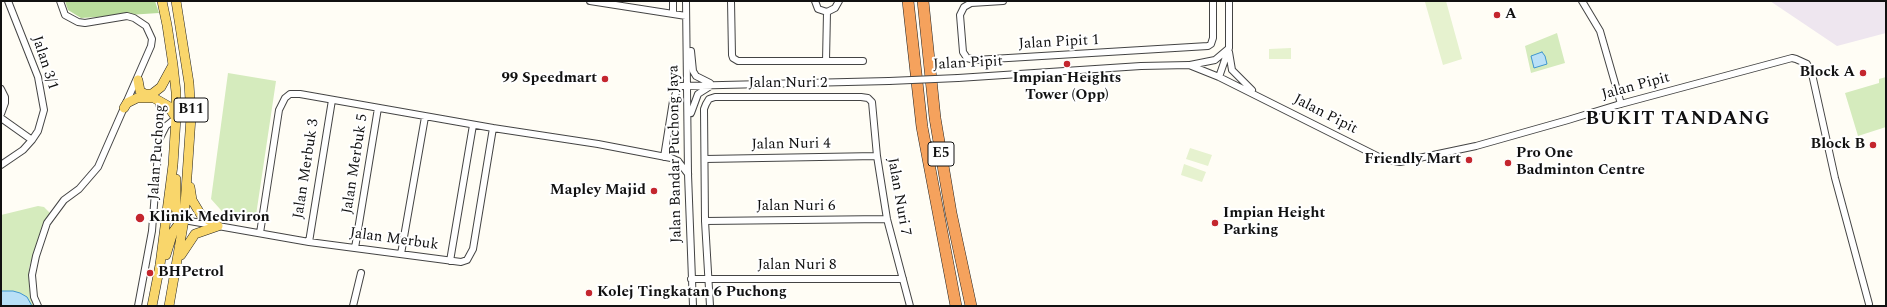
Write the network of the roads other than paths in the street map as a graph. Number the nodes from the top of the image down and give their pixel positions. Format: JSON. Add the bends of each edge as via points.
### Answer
{"nodes":[{"id":1,"x":8,"y":1,"type":"edge"},
{"id":2,"x":60,"y":1,"type":"edge"},
{"id":3,"x":162,"y":1,"type":"edge"},
{"id":4,"x":176,"y":1,"type":"edge"},
{"id":5,"x":590,"y":1,"type":"edge"},
{"id":6,"x":672,"y":1,"type":"edge"},
{"id":7,"x":686,"y":1,"type":"edge"},
{"id":8,"x":815,"y":1,"type":"edge"},
{"id":9,"x":840,"y":1,"type":"edge"},
{"id":10,"x":908,"y":1,"type":"edge"},
{"id":11,"x":923,"y":1,"type":"edge"},
{"id":12,"x":1003,"y":1,"type":"edge"},
{"id":13,"x":1212,"y":1,"type":"edge"},
{"id":14,"x":1229,"y":1,"type":"edge"},
{"id":15,"x":1582,"y":1,"type":"edge"},
{"id":16,"x":730,"y":3,"type":"edge"},
{"id":17,"x":827,"y":12,"type":"junction"},
{"id":18,"x":673,"y":14,"type":"junction"},
{"id":19,"x":686,"y":16,"type":"junction"},
{"id":20,"x":686,"y":24,"type":"junction"},
{"id":21,"x":1229,"y":48,"type":"junction"},
{"id":22,"x":826,"y":61,"type":"junction"},
{"id":23,"x":864,"y":61,"type":"dead end"},
{"id":24,"x":173,"y":64,"type":"junction"},
{"id":25,"x":1189,"y":66,"type":"junction"},
{"id":26,"x":1219,"y":77,"type":"junction"},
{"id":27,"x":138,"y":80,"type":"junction"},
{"id":28,"x":688,"y":85,"type":"junction"},
{"id":29,"x":715,"y":85,"type":"junction"},
{"id":30,"x":1,"y":89,"type":"edge"},
{"id":31,"x":1258,"y":96,"type":"junction"},
{"id":32,"x":862,"y":97,"type":"joint"},
{"id":33,"x":158,"y":100,"type":"junction"},
{"id":34,"x":332,"y":100,"type":"junction"},
{"id":35,"x":1621,"y":104,"type":"junction"},
{"id":36,"x":124,"y":108,"type":"junction"},
{"id":37,"x":378,"y":108,"type":"junction"},
{"id":38,"x":1,"y":114,"type":"edge"},
{"id":39,"x":425,"y":117,"type":"junction"},
{"id":40,"x":1,"y":118,"type":"edge"},
{"id":41,"x":176,"y":118,"type":"junction"},
{"id":42,"x":473,"y":125,"type":"junction"},
{"id":43,"x":689,"y":125,"type":"junction"},
{"id":44,"x":493,"y":128,"type":"junction"},
{"id":45,"x":32,"y":140,"type":"junction"},
{"id":46,"x":159,"y":140,"type":"junction"},
{"id":47,"x":877,"y":156,"type":"junction"},
{"id":48,"x":664,"y":157,"type":"junction"},
{"id":49,"x":705,"y":160,"type":"junction"},
{"id":50,"x":189,"y":164,"type":"junction"},
{"id":51,"x":1,"y":165,"type":"edge"},
{"id":52,"x":173,"y":165,"type":"junction"},
{"id":53,"x":688,"y":174,"type":"junction"},
{"id":54,"x":887,"y":219,"type":"junction"},
{"id":55,"x":184,"y":220,"type":"junction"},
{"id":56,"x":705,"y":221,"type":"junction"},
{"id":57,"x":218,"y":226,"type":"junction"},
{"id":58,"x":260,"y":233,"type":"junction"},
{"id":59,"x":309,"y":242,"type":"junction"},
{"id":60,"x":355,"y":248,"type":"junction"},
{"id":61,"x":402,"y":254,"type":"junction"},
{"id":62,"x":178,"y":261,"type":"junction"},
{"id":63,"x":450,"y":261,"type":"junction"},
{"id":64,"x":160,"y":265,"type":"junction"},
{"id":65,"x":361,"y":273,"type":"dead end"},
{"id":66,"x":691,"y":279,"type":"junction"},
{"id":67,"x":708,"y":279,"type":"junction"},
{"id":68,"x":902,"y":279,"type":"junction"},
{"id":69,"x":1869,"y":304,"type":"dead end"},
{"id":70,"x":38,"y":306,"type":"edge"},
{"id":71,"x":138,"y":306,"type":"edge"},
{"id":72,"x":152,"y":306,"type":"edge"},
{"id":73,"x":169,"y":306,"type":"edge"},
{"id":74,"x":353,"y":306,"type":"edge"},
{"id":75,"x":693,"y":306,"type":"edge"},
{"id":76,"x":710,"y":306,"type":"edge"},
{"id":77,"x":910,"y":306,"type":"edge"},
{"id":78,"x":956,"y":306,"type":"edge"},
{"id":79,"x":971,"y":306,"type":"edge"}],
"edges":[{"from":1,"to":45,"type":"street","name":"Jalan 3/1","via":[[38,77],[43,98],[42,120]]},
{"from":2,"to":27,"type":"street","via":[[65,15],[78,22],[127,16],[146,26],[152,39],[152,46]]},
{"from":3,"to":24,"type":"main road","name":"Jalan Puchong","number":"B11"},
{"from":4,"to":50,"type":"main road","name":"Jalan Puchong","number":"B11","via":[[189,83]]},
{"from":5,"to":18,"type":"street"},
{"from":6,"to":18,"type":"street"},
{"from":7,"to":19,"type":"street","name":"Jalan Bandar Puchong Jaya"},
{"from":8,"to":17,"type":"street","via":[[818,9]]},
{"from":9,"to":17,"type":"street","via":[[835,8]]},
{"from":10,"to":78,"type":"highway","number":"E5","via":[[922,127]]},
{"from":11,"to":79,"type":"highway","number":"E5","via":[[935,118],[951,213]]},
{"from":12,"to":13,"type":"street","name":"Jalan Pipit 1","via":[[971,3],[964,7],[960,15],[963,52],[967,58],[975,60],[1208,46],[1213,42]]},
{"from":14,"to":21,"type":"street"},
{"from":15,"to":35,"type":"street","via":[[1600,31]]},
{"from":16,"to":22,"type":"street","via":[[733,58],[738,61]]},
{"from":17,"to":22,"type":"street"},
{"from":18,"to":19,"type":"street"},
{"from":19,"to":20,"type":"street","name":"Jalan Bandar Puchong Jaya"},
{"from":20,"to":28,"type":"street","name":"Jalan Bandar Puchong Jaya"},
{"from":20,"to":29,"type":"street","name":"Jalan Pipit","via":[[693,71],[703,81]]},
{"from":21,"to":25,"type":"street","via":[[1215,60]]},
{"from":21,"to":26,"type":"street"},
{"from":21,"to":31,"type":"street","via":[[1232,70]]},
{"from":22,"to":23,"type":"street"},
{"from":24,"to":27,"type":"main road","via":[[161,87],[152,94],[140,91]]},
{"from":24,"to":41,"type":"main road","name":"Jalan Puchong","number":"B11"},
{"from":25,"to":26,"type":"street","name":"Jalan Pipit"},
{"from":25,"to":29,"type":"street","name":"Jalan Pipit","bridge":true,"via":[[1141,66],[889,81]]},
{"from":26,"to":31,"type":"street","name":"Jalan Pipit"},
{"from":27,"to":36,"type":"street"},
{"from":28,"to":29,"type":"street","name":"Jalan Pipit"},
{"from":28,"to":43,"type":"street","name":"Jalan Bandar Puchong Jaya"},
{"from":28,"to":48,"type":"street","via":[[681,86],[674,95]]},
{"from":29,"to":43,"type":"street","via":[[698,94],[693,104]]},
{"from":30,"to":38,"type":"street","via":[[5,103]]},
{"from":31,"to":35,"type":"street","name":"Jalan Pipit","via":[[1383,159],[1400,162],[1476,146]]},
{"from":32,"to":47,"type":"street","name":"Jalan Nuri 7","via":[[872,102]]},
{"from":32,"to":49,"type":"street","name":"Jalan Nuri 2","via":[[710,99],[704,109]]},
{"from":33,"to":36,"type":"main road","via":[[137,98],[127,103]]},
{"from":33,"to":41,"type":"main road","via":[[168,106]]},
{"from":33,"to":46,"type":"street","via":[[161,112]]},
{"from":34,"to":37,"type":"street"},
{"from":34,"to":58,"type":"street","via":[[300,94],[290,94],[285,98],[279,110]]},
{"from":34,"to":59,"type":"street","name":"Jalan Merbuk 3"},
{"from":35,"to":69,"type":"street","name":"Jalan Pipit","via":[[1792,58],[1807,64],[1812,74],[1835,178]]},
{"from":36,"to":70,"type":"street","via":[[98,167],[79,189],[64,200],[47,223],[32,275],[34,297]]},
{"from":37,"to":39,"type":"street"},
{"from":37,"to":60,"type":"street","name":"Jalan Merbuk 5"},
{"from":39,"to":42,"type":"street"},
{"from":39,"to":61,"type":"street"},
{"from":40,"to":45,"type":"street"},
{"from":41,"to":46,"type":"street","via":[[166,126]]},
{"from":41,"to":52,"type":"main road","name":"Jalan Puchong","number":"B11"},
{"from":42,"to":44,"type":"street"},
{"from":42,"to":63,"type":"street"},
{"from":43,"to":53,"type":"street","name":"Jalan Bandar Puchong Jaya"},
{"from":44,"to":48,"type":"street"},
{"from":44,"to":63,"type":"street","name":"Jalan Merbuk","via":[[472,254],[464,262]]},
{"from":45,"to":51,"type":"street","name":"Jalan 3/1","via":[[23,150]]},
{"from":46,"to":71,"type":"street","via":[[152,231]]},
{"from":47,"to":49,"type":"street","name":"Jalan Nuri 4"},
{"from":47,"to":54,"type":"street","name":"Jalan Nuri 7"},
{"from":48,"to":53,"type":"street","via":[[678,161]]},
{"from":49,"to":56,"type":"street"},
{"from":50,"to":55,"type":"main road","name":"Jalan Puchong","number":"B11"},
{"from":50,"to":57,"type":"main road","via":[[190,190],[195,207],[201,215]]},
{"from":52,"to":55,"type":"main road","via":[[176,178],[176,208],[178,215]]},
{"from":52,"to":64,"type":"main road","name":"Jalan Puchong","number":"B11"},
{"from":53,"to":66,"type":"street","name":"Jalan Bandar Puchong Jaya"},
{"from":54,"to":56,"type":"street","name":"Jalan Nuri 6"},
{"from":54,"to":68,"type":"street","name":"Jalan Nuri 7"},
{"from":55,"to":57,"type":"street","name":"Jalan Merbuk"},
{"from":55,"to":62,"type":"main road","name":"Jalan Puchong","number":"B11"},
{"from":55,"to":64,"type":"main road","via":[[173,232],[165,258]]},
{"from":56,"to":67,"type":"street"},
{"from":57,"to":58,"type":"street","name":"Jalan Merbuk"},
{"from":57,"to":62,"type":"main road","via":[[195,234]]},
{"from":58,"to":59,"type":"street","name":"Jalan Merbuk"},
{"from":59,"to":60,"type":"street","name":"Jalan Merbuk"},
{"from":60,"to":61,"type":"street","name":"Jalan Merbuk"},
{"from":61,"to":63,"type":"street","name":"Jalan Merbuk"},
{"from":62,"to":73,"type":"main road","name":"Jalan Puchong","number":"B11"},
{"from":64,"to":72,"type":"main road","name":"Jalan Puchong","number":"B11"},
{"from":65,"to":74,"type":"street"},
{"from":66,"to":67,"type":"street","name":"Jalan Nuri 8"},
{"from":66,"to":75,"type":"street","name":"Jalan Bandar Puchong Jaya"},
{"from":67,"to":68,"type":"street","name":"Jalan Nuri 8"},
{"from":67,"to":76,"type":"street"},
{"from":68,"to":77,"type":"street","name":"Jalan Nuri 7"}]}
